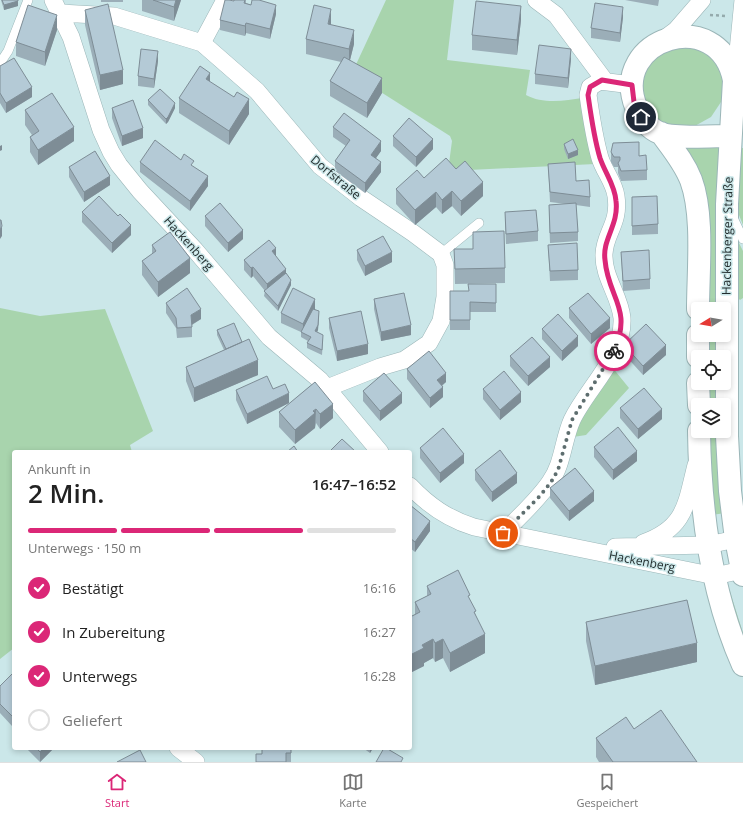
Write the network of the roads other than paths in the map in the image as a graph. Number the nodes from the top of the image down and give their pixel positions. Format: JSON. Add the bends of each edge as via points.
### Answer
{"nodes":[{"id":1,"x":28,"y":0,"type":"edge"},
{"id":2,"x":225,"y":0,"type":"edge"},
{"id":3,"x":536,"y":0,"type":"edge"},
{"id":4,"x":742,"y":0,"type":"edge"},
{"id":5,"x":56,"y":6,"type":"edge"},
{"id":6,"x":705,"y":7,"type":"edge"},
{"id":7,"x":659,"y":42,"type":"junction"},
{"id":8,"x":202,"y":43,"type":"junction"},
{"id":9,"x":0,"y":62,"type":"edge"},
{"id":10,"x":605,"y":81,"type":"junction"},
{"id":11,"x":632,"y":85,"type":"junction"},
{"id":12,"x":734,"y":94,"type":"junction"},
{"id":13,"x":661,"y":133,"type":"junction"},
{"id":14,"x":737,"y":136,"type":"edge"},
{"id":15,"x":727,"y":204,"type":"junction"},
{"id":16,"x":479,"y":223,"type":"dead end"},
{"id":17,"x":743,"y":239,"type":"edge"},
{"id":18,"x":440,"y":254,"type":"junction"},
{"id":19,"x":698,"y":302,"type":"edge"},
{"id":20,"x":327,"y":388,"type":"junction"},
{"id":21,"x":699,"y":441,"type":"edge"},
{"id":22,"x":378,"y":450,"type":"edge"},
{"id":23,"x":412,"y":488,"type":"edge"},
{"id":24,"x":503,"y":533,"type":"junction"},
{"id":25,"x":736,"y":539,"type":"junction"},
{"id":26,"x":708,"y":545,"type":"junction"},
{"id":27,"x":569,"y":547,"type":"junction"},
{"id":28,"x":629,"y":548,"type":"junction"},
{"id":29,"x":742,"y":573,"type":"edge"},
{"id":30,"x":715,"y":576,"type":"junction"},
{"id":31,"x":743,"y":665,"type":"edge"},
{"id":32,"x":181,"y":750,"type":"edge"},
{"id":33,"x":196,"y":762,"type":"edge"}],
"edges":[{"from":1,"to":9,"type":"lane","via":[[8,51]]},
{"from":2,"to":8,"type":"street"},
{"from":3,"to":10,"type":"street","via":[[556,15]]},
{"from":4,"to":12,"type":"street","name":"Hackenberger Straße"},
{"from":5,"to":8,"type":"street","name":"Dorfstraße","via":[[119,18]]},
{"from":5,"to":20,"type":"street","name":"Hackenberg","via":[[72,37],[101,130],[119,166],[269,337]]},
{"from":6,"to":7,"type":"street","name":"Hackenberger Straße"},
{"from":7,"to":11,"type":"street","name":"Hackenberger Straße","via":[[642,57],[634,73]]},
{"from":7,"to":12,"type":"street","name":"Hackenberger Straße","via":[[672,37],[686,36],[712,45],[723,55],[730,67],[734,80]]},
{"from":8,"to":18,"type":"street","name":"Dorfstraße","via":[[256,91],[320,166]]},
{"from":10,"to":11,"type":"street"},
{"from":10,"to":24,"type":"street","via":[[592,85],[588,95],[600,158],[613,184],[616,197],[616,221],[605,246],[604,258],[622,318],[619,340],[572,420],[558,470],[551,482]]},
{"from":11,"to":13,"type":"street","name":"Hackenberger Straße","via":[[634,102],[641,117]]},
{"from":12,"to":14,"type":"street","name":"Hackenberger Straße"},
{"from":13,"to":14,"type":"street"},
{"from":13,"to":19,"type":"street","name":"Hackenberger Straße","via":[[683,163],[696,197]]},
{"from":14,"to":15,"type":"street","name":"Hackenberger Straße"},
{"from":15,"to":17,"type":"lane"},
{"from":15,"to":25,"type":"street","name":"Hackenberger Straße","via":[[727,436]]},
{"from":16,"to":18,"type":"lane"},
{"from":18,"to":20,"type":"street","via":[[445,265],[445,296],[441,321],[429,343],[404,360]]},
{"from":20,"to":22,"type":"street","name":"Hackenberg"},
{"from":21,"to":26,"type":"street"},
{"from":21,"to":28,"type":"street","name":"Hackenberg","via":[[683,512],[663,535]]},
{"from":23,"to":24,"type":"street","name":"Hackenberg","via":[[424,501],[449,518]]},
{"from":24,"to":27,"type":"street","name":"Hackenberg"},
{"from":25,"to":26,"type":"street","name":"Hackenberg"},
{"from":25,"to":29,"type":"street","name":"Hackenberger Straße"},
{"from":26,"to":28,"type":"street","name":"Hackenberg"},
{"from":26,"to":30,"type":"street"},
{"from":27,"to":28,"type":"street","name":"Hackenberg"},
{"from":27,"to":30,"type":"street","name":"Hackenberg"},
{"from":29,"to":30,"type":"street"},
{"from":30,"to":31,"type":"street","via":[[728,624]]},
{"from":32,"to":33,"type":"street"}]}
